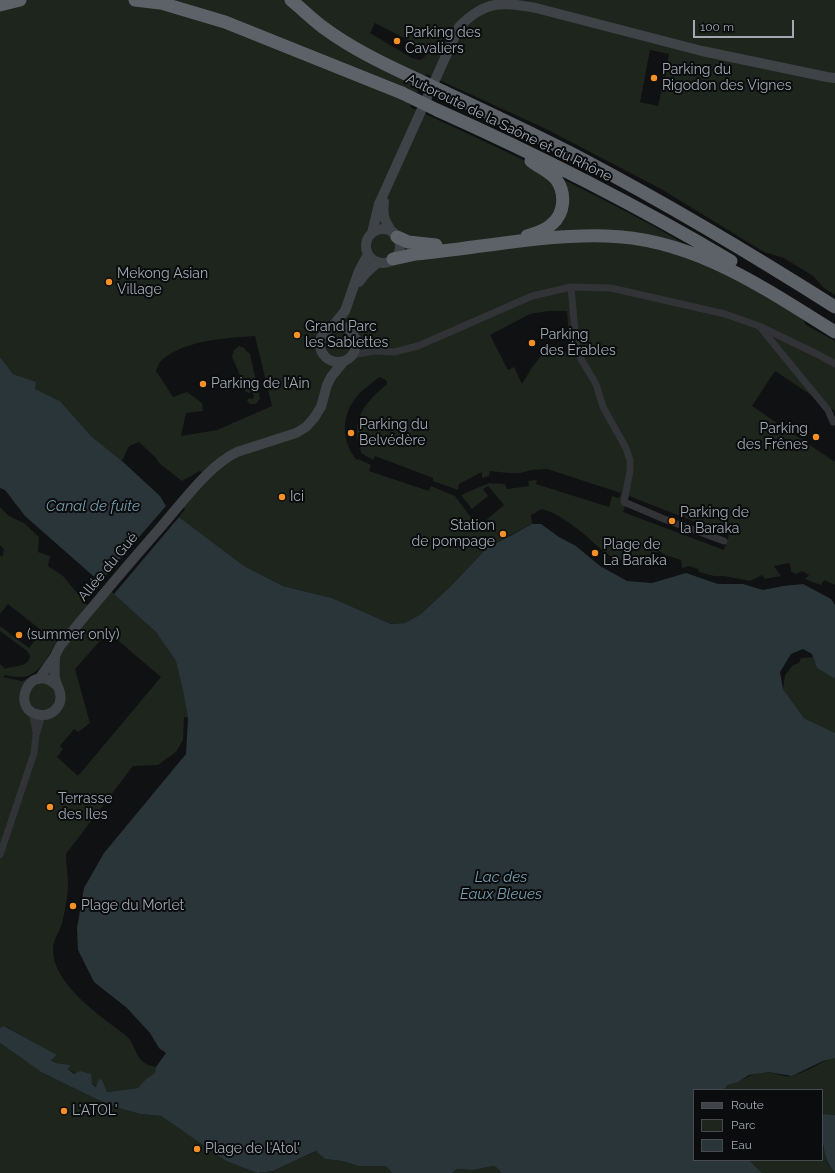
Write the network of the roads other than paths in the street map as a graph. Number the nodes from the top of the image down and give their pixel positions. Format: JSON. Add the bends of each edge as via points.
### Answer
{"nodes":[{"id":1,"x":20,"y":0,"type":"edge"},
{"id":2,"x":135,"y":0,"type":"edge"},
{"id":3,"x":152,"y":0,"type":"edge"},
{"id":4,"x":291,"y":0,"type":"edge"},
{"id":5,"x":300,"y":0,"type":"edge"},
{"id":6,"x":0,"y":5,"type":"edge"},
{"id":7,"x":171,"y":5,"type":"junction"},
{"id":8,"x":368,"y":55,"type":"junction"},
{"id":9,"x":835,"y":78,"type":"edge"},
{"id":10,"x":498,"y":137,"type":"junction"},
{"id":11,"x":385,"y":190,"type":"junction"},
{"id":12,"x":372,"y":233,"type":"junction"},
{"id":13,"x":394,"y":234,"type":"junction"},
{"id":14,"x":368,"y":254,"type":"junction"},
{"id":15,"x":393,"y":259,"type":"junction"},
{"id":16,"x":378,"y":262,"type":"junction"},
{"id":17,"x":571,"y":287,"type":"junction"},
{"id":18,"x":835,"y":307,"type":"edge"},
{"id":19,"x":835,"y":324,"type":"edge"},
{"id":20,"x":759,"y":326,"type":"junction"},
{"id":21,"x":332,"y":327,"type":"junction"},
{"id":22,"x":835,"y":332,"type":"edge"},
{"id":23,"x":352,"y":333,"type":"junction"},
{"id":24,"x":375,"y":350,"type":"junction"},
{"id":25,"x":326,"y":358,"type":"junction"},
{"id":26,"x":348,"y":358,"type":"junction"},
{"id":27,"x":835,"y":364,"type":"edge"},
{"id":28,"x":327,"y":385,"type":"junction"},
{"id":29,"x":833,"y":422,"type":"dead end"},
{"id":30,"x":724,"y":541,"type":"dead end"},
{"id":31,"x":55,"y":656,"type":"junction"},
{"id":32,"x":39,"y":679,"type":"junction"},
{"id":33,"x":56,"y":685,"type":"junction"},
{"id":34,"x":37,"y":714,"type":"junction"},
{"id":35,"x":0,"y":855,"type":"edge"}],
"edges":[{"from":1,"to":6,"type":"highway"},
{"from":2,"to":7,"type":"highway"},
{"from":3,"to":7,"type":"highway","name":"Autoroute de la Saône et du Rhône"},
{"from":4,"to":8,"type":"highway","name":"Autoroute de la Saône et du Rhône","via":[[323,28]]},
{"from":5,"to":8,"type":"highway"},
{"from":7,"to":10,"type":"highway","name":"Autoroute de la Saône et du Rhône","bridge":true,"via":[[225,22],[402,93]]},
{"from":8,"to":18,"type":"highway","name":"Autoroute de la Saône et du Rhône","bridge":true,"via":[[583,160],[672,209]]},
{"from":9,"to":11,"type":"street","via":[[702,51],[536,8],[495,4],[474,12],[459,27]]},
{"from":10,"to":13,"type":"highway","via":[[508,149],[550,174],[557,181],[563,203],[552,224],[538,233],[527,236],[448,246],[408,242]]},
{"from":10,"to":19,"type":"highway","name":"Autoroute de la Saône et du Rhône","via":[[667,224]]},
{"from":11,"to":12,"type":"street","via":[[378,204]]},
{"from":11,"to":13,"type":"street","via":[[383,214]]},
{"from":12,"to":13,"type":"street","via":[[382,229]]},
{"from":12,"to":14,"type":"street","via":[[366,244]]},
{"from":13,"to":15,"type":"street","via":[[399,241],[399,249]]},
{"from":14,"to":16,"type":"street"},
{"from":14,"to":21,"type":"street","via":[[359,270],[345,311]]},
{"from":15,"to":16,"type":"street","via":[[384,263]]},
{"from":15,"to":22,"type":"highway","via":[[561,237],[607,236],[644,240],[680,249],[718,263]]},
{"from":16,"to":23,"type":"street","via":[[360,281],[347,315]]},
{"from":17,"to":20,"type":"street","via":[[611,288],[725,314]]},
{"from":17,"to":24,"type":"street","via":[[532,296],[418,346],[394,352]]},
{"from":17,"to":30,"type":"street","via":[[576,343],[581,359],[596,384],[603,407],[630,460],[624,502]]},
{"from":20,"to":27,"type":"street"},
{"from":20,"to":29,"type":"street","via":[[828,410]]},
{"from":21,"to":23,"type":"street","via":[[342,327]]},
{"from":21,"to":25,"type":"street","via":[[325,332],[320,343]]},
{"from":23,"to":24,"type":"street"},
{"from":23,"to":26,"type":"street","via":[[356,346]]},
{"from":24,"to":26,"type":"street"},
{"from":25,"to":26,"type":"street","via":[[334,362]]},
{"from":25,"to":28,"type":"street","name":"Allée du Gué"},
{"from":26,"to":28,"type":"street","name":"Allée du Gué"},
{"from":28,"to":31,"type":"street","name":"Allée du Gué","via":[[321,407],[306,427],[296,433],[228,456],[216,465],[60,646]]},
{"from":31,"to":32,"type":"street","name":"Allée du Gué"},
{"from":31,"to":33,"type":"street"},
{"from":32,"to":33,"type":"street","via":[[48,680]]},
{"from":32,"to":34,"type":"street","via":[[29,684],[24,694],[27,706]]},
{"from":33,"to":34,"type":"street","via":[[60,693],[58,706],[51,713]]},
{"from":34,"to":35,"type":"street","via":[[34,752]]}]}
